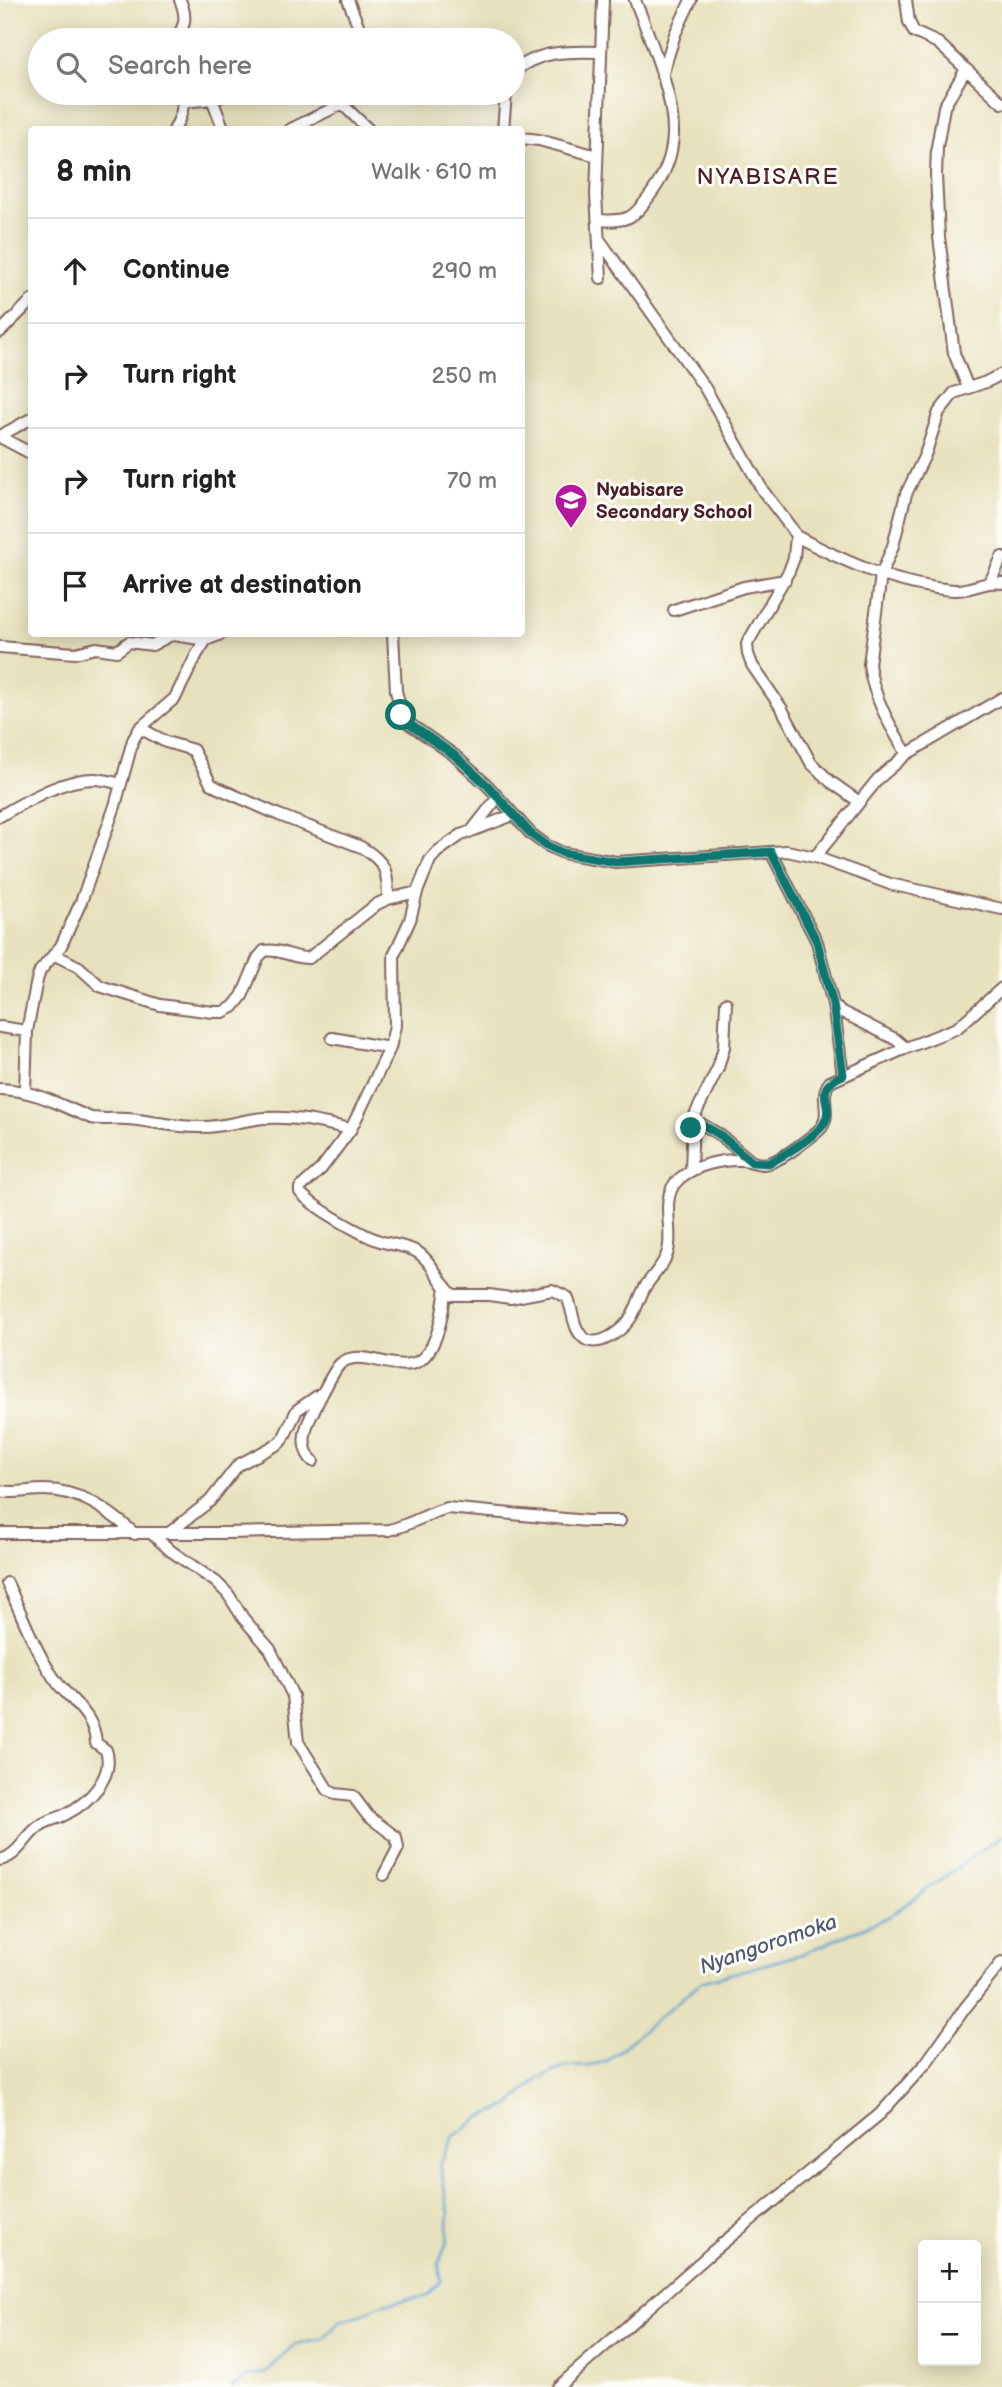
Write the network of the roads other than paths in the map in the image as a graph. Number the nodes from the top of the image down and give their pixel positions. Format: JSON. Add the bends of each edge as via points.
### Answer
{"nodes":[{"id":1,"x":180,"y":0,"type":"edge"},
{"id":2,"x":348,"y":0,"type":"edge"},
{"id":3,"x":603,"y":0,"type":"edge"},
{"id":4,"x":635,"y":0,"type":"edge"},
{"id":5,"x":691,"y":0,"type":"edge"},
{"id":6,"x":906,"y":0,"type":"edge"},
{"id":7,"x":183,"y":28,"type":"edge"},
{"id":8,"x":359,"y":28,"type":"edge"},
{"id":9,"x":601,"y":52,"type":"junction"},
{"id":10,"x":525,"y":65,"type":"edge"},
{"id":11,"x":966,"y":69,"type":"junction"},
{"id":12,"x":662,"y":76,"type":"junction"},
{"id":13,"x":1002,"y":103,"type":"edge"},
{"id":14,"x":182,"y":105,"type":"edge"},
{"id":15,"x":214,"y":105,"type":"edge"},
{"id":16,"x":334,"y":105,"type":"edge"},
{"id":17,"x":350,"y":105,"type":"edge"},
{"id":18,"x":505,"y":105,"type":"edge"},
{"id":19,"x":176,"y":126,"type":"edge"},
{"id":20,"x":222,"y":126,"type":"edge"},
{"id":21,"x":296,"y":126,"type":"edge"},
{"id":22,"x":366,"y":126,"type":"edge"},
{"id":23,"x":502,"y":126,"type":"edge"},
{"id":24,"x":525,"y":138,"type":"edge"},
{"id":25,"x":597,"y":156,"type":"junction"},
{"id":26,"x":597,"y":220,"type":"junction"},
{"id":27,"x":599,"y":239,"type":"junction"},
{"id":28,"x":601,"y":278,"type":"dead end"},
{"id":29,"x":28,"y":304,"type":"edge"},
{"id":30,"x":0,"y":332,"type":"edge"},
{"id":31,"x":1002,"y":374,"type":"edge"},
{"id":32,"x":968,"y":388,"type":"junction"},
{"id":33,"x":28,"y":420,"type":"edge"},
{"id":34,"x":0,"y":436,"type":"edge"},
{"id":35,"x":28,"y":452,"type":"edge"},
{"id":36,"x":796,"y":536,"type":"junction"},
{"id":37,"x":1002,"y":557,"type":"edge"},
{"id":38,"x":881,"y":575,"type":"junction"},
{"id":39,"x":785,"y":580,"type":"junction"},
{"id":40,"x":996,"y":582,"type":"edge"},
{"id":41,"x":674,"y":610,"type":"dead end"},
{"id":42,"x":167,"y":637,"type":"edge"},
{"id":43,"x":181,"y":637,"type":"edge"},
{"id":44,"x":212,"y":637,"type":"edge"},
{"id":45,"x":393,"y":637,"type":"edge"},
{"id":46,"x":206,"y":639,"type":"junction"},
{"id":47,"x":0,"y":647,"type":"edge"},
{"id":48,"x":1002,"y":698,"type":"edge"},
{"id":49,"x":140,"y":728,"type":"junction"},
{"id":50,"x":907,"y":754,"type":"junction"},
{"id":51,"x":121,"y":784,"type":"junction"},
{"id":52,"x":498,"y":797,"type":"junction"},
{"id":53,"x":858,"y":801,"type":"junction"},
{"id":54,"x":513,"y":815,"type":"junction"},
{"id":55,"x":0,"y":816,"type":"edge"},
{"id":56,"x":473,"y":829,"type":"junction"},
{"id":57,"x":771,"y":852,"type":"junction"},
{"id":58,"x":815,"y":857,"type":"junction"},
{"id":59,"x":417,"y":892,"type":"junction"},
{"id":60,"x":388,"y":899,"type":"junction"},
{"id":61,"x":1002,"y":909,"type":"edge"},
{"id":62,"x":55,"y":955,"type":"junction"},
{"id":63,"x":1002,"y":988,"type":"edge"},
{"id":64,"x":726,"y":1003,"type":"dead end"},
{"id":65,"x":833,"y":1004,"type":"junction"},
{"id":66,"x":0,"y":1027,"type":"edge"},
{"id":67,"x":27,"y":1031,"type":"junction"},
{"id":68,"x":332,"y":1038,"type":"dead end"},
{"id":69,"x":390,"y":1048,"type":"junction"},
{"id":70,"x":906,"y":1048,"type":"junction"},
{"id":71,"x":843,"y":1075,"type":"junction"},
{"id":72,"x":0,"y":1089,"type":"edge"},
{"id":73,"x":25,"y":1091,"type":"junction"},
{"id":74,"x":693,"y":1119,"type":"junction"},
{"id":75,"x":351,"y":1129,"type":"junction"},
{"id":76,"x":752,"y":1162,"type":"junction"},
{"id":77,"x":691,"y":1171,"type":"junction"},
{"id":78,"x":446,"y":1287,"type":"junction"},
{"id":79,"x":324,"y":1392,"type":"junction"},
{"id":80,"x":313,"y":1461,"type":"dead end"},
{"id":81,"x":0,"y":1491,"type":"edge"},
{"id":82,"x":620,"y":1521,"type":"dead end"},
{"id":83,"x":0,"y":1533,"type":"edge"},
{"id":84,"x":151,"y":1533,"type":"junction"},
{"id":85,"x":169,"y":1533,"type":"junction"},
{"id":86,"x":135,"y":1534,"type":"junction"},
{"id":87,"x":7,"y":1583,"type":"dead end"},
{"id":88,"x":1,"y":1862,"type":"edge"},
{"id":89,"x":383,"y":1875,"type":"dead end"},
{"id":90,"x":1002,"y":1962,"type":"edge"},
{"id":91,"x":558,"y":2387,"type":"edge"}],
"edges":[{"from":1,"to":7,"type":"street"},
{"from":2,"to":8,"type":"street"},
{"from":3,"to":9,"type":"street"},
{"from":4,"to":12,"type":"street"},
{"from":5,"to":12,"type":"street"},
{"from":6,"to":11,"type":"street","via":[[911,29],[938,43]]},
{"from":9,"to":10,"type":"street","via":[[552,53]]},
{"from":9,"to":25,"type":"street"},
{"from":11,"to":13,"type":"street"},
{"from":11,"to":32,"type":"street","via":[[944,107],[936,175],[953,349]]},
{"from":12,"to":26,"type":"street","via":[[673,127],[665,170],[636,213],[626,220]]},
{"from":14,"to":19,"type":"street"},
{"from":15,"to":20,"type":"street"},
{"from":16,"to":21,"type":"street"},
{"from":17,"to":22,"type":"street"},
{"from":18,"to":23,"type":"street"},
{"from":24,"to":25,"type":"street"},
{"from":25,"to":26,"type":"street"},
{"from":26,"to":27,"type":"street"},
{"from":27,"to":28,"type":"street"},
{"from":27,"to":36,"type":"street","via":[[705,388],[764,491]]},
{"from":29,"to":30,"type":"street"},
{"from":31,"to":32,"type":"street"},
{"from":32,"to":38,"type":"street","via":[[952,394],[939,412],[906,494]]},
{"from":33,"to":34,"type":"street"},
{"from":34,"to":35,"type":"street"},
{"from":36,"to":38,"type":"street"},
{"from":36,"to":39,"type":"street"},
{"from":37,"to":40,"type":"street"},
{"from":38,"to":40,"type":"street","via":[[956,590]]},
{"from":38,"to":50,"type":"street","via":[[869,664],[882,708]]},
{"from":39,"to":41,"type":"street","via":[[744,587]]},
{"from":39,"to":53,"type":"street","via":[[747,644],[748,654],[811,764]]},
{"from":42,"to":47,"type":"street","via":[[152,645],[129,642],[117,650],[80,653]]},
{"from":43,"to":46,"type":"street"},
{"from":44,"to":46,"type":"street"},
{"from":45,"to":52,"type":"street","via":[[396,691],[404,720],[454,755]]},
{"from":46,"to":49,"type":"street","via":[[175,698]]},
{"from":48,"to":50,"type":"street"},
{"from":49,"to":51,"type":"street"},
{"from":49,"to":60,"type":"street","via":[[193,750],[211,784],[218,788],[361,847],[381,860],[388,875]]},
{"from":50,"to":53,"type":"street"},
{"from":51,"to":55,"type":"street","via":[[79,781],[25,801]]},
{"from":51,"to":62,"type":"street","via":[[81,902]]},
{"from":52,"to":54,"type":"street"},
{"from":52,"to":56,"type":"street"},
{"from":53,"to":58,"type":"street"},
{"from":54,"to":56,"type":"street"},
{"from":54,"to":57,"type":"street","via":[[546,845],[596,860]]},
{"from":56,"to":59,"type":"street","via":[[433,856]]},
{"from":57,"to":58,"type":"street"},
{"from":57,"to":65,"type":"street","via":[[817,942]]},
{"from":58,"to":61,"type":"street","via":[[890,884]]},
{"from":59,"to":60,"type":"street"},
{"from":59,"to":69,"type":"street","via":[[394,955],[395,1026]]},
{"from":60,"to":62,"type":"street","via":[[312,957],[273,949],[261,953],[242,996],[223,1012],[160,1005],[100,986],[79,967]]},
{"from":62,"to":67,"type":"street","via":[[40,971]]},
{"from":63,"to":70,"type":"street","via":[[957,1028]]},
{"from":64,"to":74,"type":"street","via":[[718,1069]]},
{"from":65,"to":70,"type":"street"},
{"from":65,"to":71,"type":"street"},
{"from":66,"to":67,"type":"street"},
{"from":67,"to":73,"type":"street"},
{"from":68,"to":69,"type":"street"},
{"from":69,"to":75,"type":"street"},
{"from":70,"to":71,"type":"street"},
{"from":71,"to":76,"type":"street","via":[[825,1089],[827,1116],[818,1131],[769,1163]]},
{"from":72,"to":73,"type":"street"},
{"from":73,"to":75,"type":"street","via":[[98,1119],[200,1128],[285,1118]]},
{"from":74,"to":76,"type":"street"},
{"from":74,"to":77,"type":"street"},
{"from":75,"to":78,"type":"street","via":[[300,1192],[348,1225],[421,1254]]},
{"from":76,"to":77,"type":"street","via":[[708,1164]]},
{"from":77,"to":78,"type":"street","via":[[669,1193],[666,1258],[632,1316],[606,1338],[585,1338],[577,1329],[568,1297],[557,1291],[502,1298],[457,1296]]},
{"from":78,"to":79,"type":"street","via":[[437,1330],[422,1359],[407,1365],[344,1361]]},
{"from":79,"to":80,"type":"street","via":[[305,1429],[305,1448]]},
{"from":79,"to":85,"type":"street","via":[[297,1410],[278,1444],[239,1465],[210,1501]]},
{"from":81,"to":86,"type":"street","via":[[69,1493],[93,1501]]},
{"from":82,"to":85,"type":"street","via":[[447,1508],[389,1530]]},
{"from":83,"to":86,"type":"street"},
{"from":84,"to":85,"type":"street"},
{"from":84,"to":86,"type":"street"},
{"from":84,"to":89,"type":"street","via":[[216,1582],[270,1649],[291,1690],[298,1744],[328,1790],[354,1796],[368,1816],[396,1838],[398,1849]]},
{"from":87,"to":88,"type":"street","via":[[38,1651],[90,1719],[109,1765],[93,1794],[42,1824]]},
{"from":90,"to":91,"type":"street","via":[[926,2063],[880,2114]]}]}
